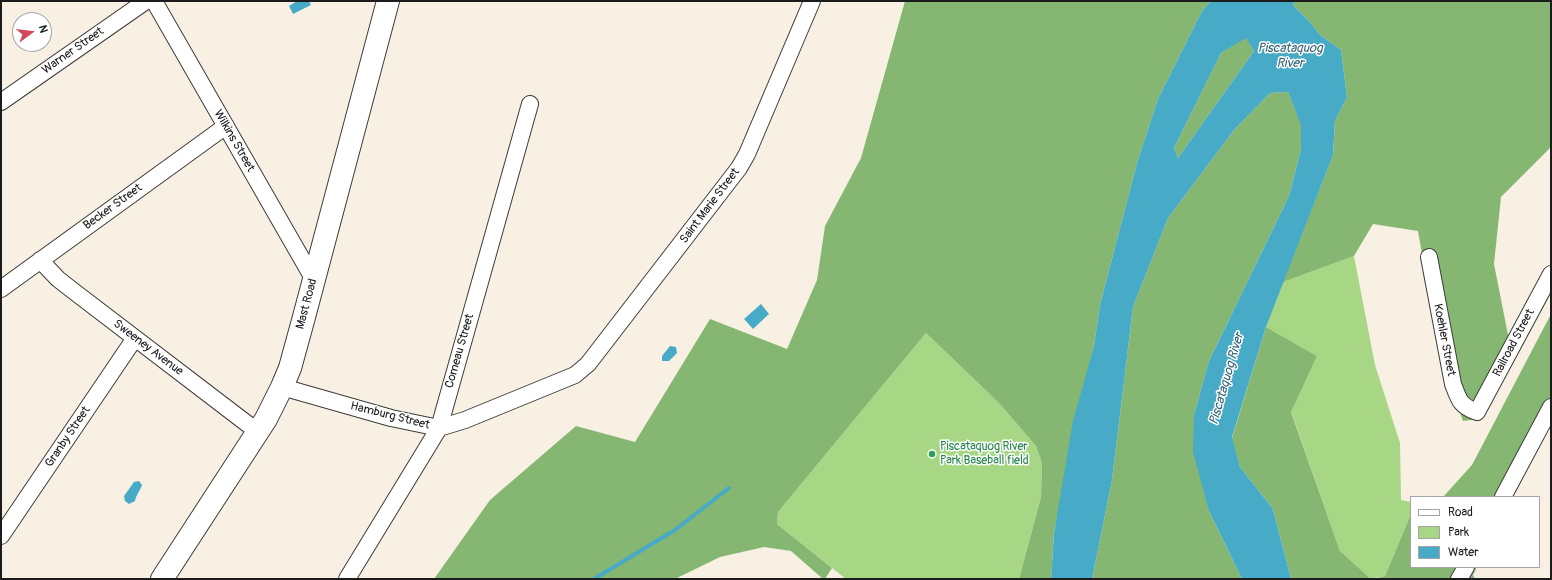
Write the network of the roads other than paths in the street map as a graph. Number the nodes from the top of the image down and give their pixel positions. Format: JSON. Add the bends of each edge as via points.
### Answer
{"nodes":[{"id":1,"x":146,"y":1,"type":"edge"},
{"id":2,"x":154,"y":1,"type":"edge"},
{"id":3,"x":388,"y":1,"type":"edge"},
{"id":4,"x":812,"y":1,"type":"edge"},
{"id":5,"x":1,"y":102,"type":"edge"},
{"id":6,"x":530,"y":104,"type":"dead end"},
{"id":7,"x":226,"y":126,"type":"junction"},
{"id":8,"x":1429,"y":257,"type":"dead end"},
{"id":9,"x":40,"y":260,"type":"junction"},
{"id":10,"x":1551,"y":274,"type":"edge"},
{"id":11,"x":314,"y":280,"type":"junction"},
{"id":12,"x":1,"y":289,"type":"edge"},
{"id":13,"x":135,"y":338,"type":"junction"},
{"id":14,"x":563,"y":381,"type":"joint"},
{"id":15,"x":282,"y":387,"type":"junction"},
{"id":16,"x":1551,"y":407,"type":"edge"},
{"id":17,"x":1478,"y":412,"type":"joint"},
{"id":18,"x":439,"y":428,"type":"junction"},
{"id":19,"x":258,"y":432,"type":"junction"},
{"id":20,"x":1504,"y":496,"type":"edge"},
{"id":21,"x":1,"y":536,"type":"edge"},
{"id":22,"x":1465,"y":568,"type":"edge"},
{"id":23,"x":162,"y":579,"type":"edge"},
{"id":24,"x":347,"y":579,"type":"edge"},
{"id":25,"x":1459,"y":579,"type":"edge"}],
"edges":[{"from":1,"to":5,"type":"street","name":"Warner Street"},
{"from":2,"to":7,"type":"street","name":"Wilkins Street"},
{"from":3,"to":11,"type":"main road","name":"Mast Road"},
{"from":4,"to":14,"type":"street","name":"Saint Marie Street","via":[[739,168],[588,364]]},
{"from":6,"to":18,"type":"street","name":"Comeau Street"},
{"from":7,"to":9,"type":"street","name":"Becker Street"},
{"from":7,"to":11,"type":"street","name":"Wilkins Street"},
{"from":8,"to":17,"type":"street","name":"Koehler Street","via":[[1453,384],[1466,408]]},
{"from":9,"to":12,"type":"street","name":"Becker Street"},
{"from":9,"to":13,"type":"street","name":"Sweeney Avenue","via":[[58,279]]},
{"from":10,"to":17,"type":"street","name":"Railroad Street"},
{"from":11,"to":15,"type":"main road","name":"Mast Road","via":[[290,368]]},
{"from":13,"to":19,"type":"street","name":"Sweeney Avenue"},
{"from":13,"to":21,"type":"street","name":"Granby Street"},
{"from":14,"to":18,"type":"street","name":"Hamburg Street"},
{"from":15,"to":18,"type":"street","name":"Hamburg Street","via":[[391,418]]},
{"from":15,"to":19,"type":"main road","name":"Mast Road"},
{"from":16,"to":20,"type":"street"},
{"from":18,"to":24,"type":"street","name":"Comeau Street"},
{"from":19,"to":23,"type":"main road","name":"Mast Road"},
{"from":22,"to":25,"type":"street"}]}
